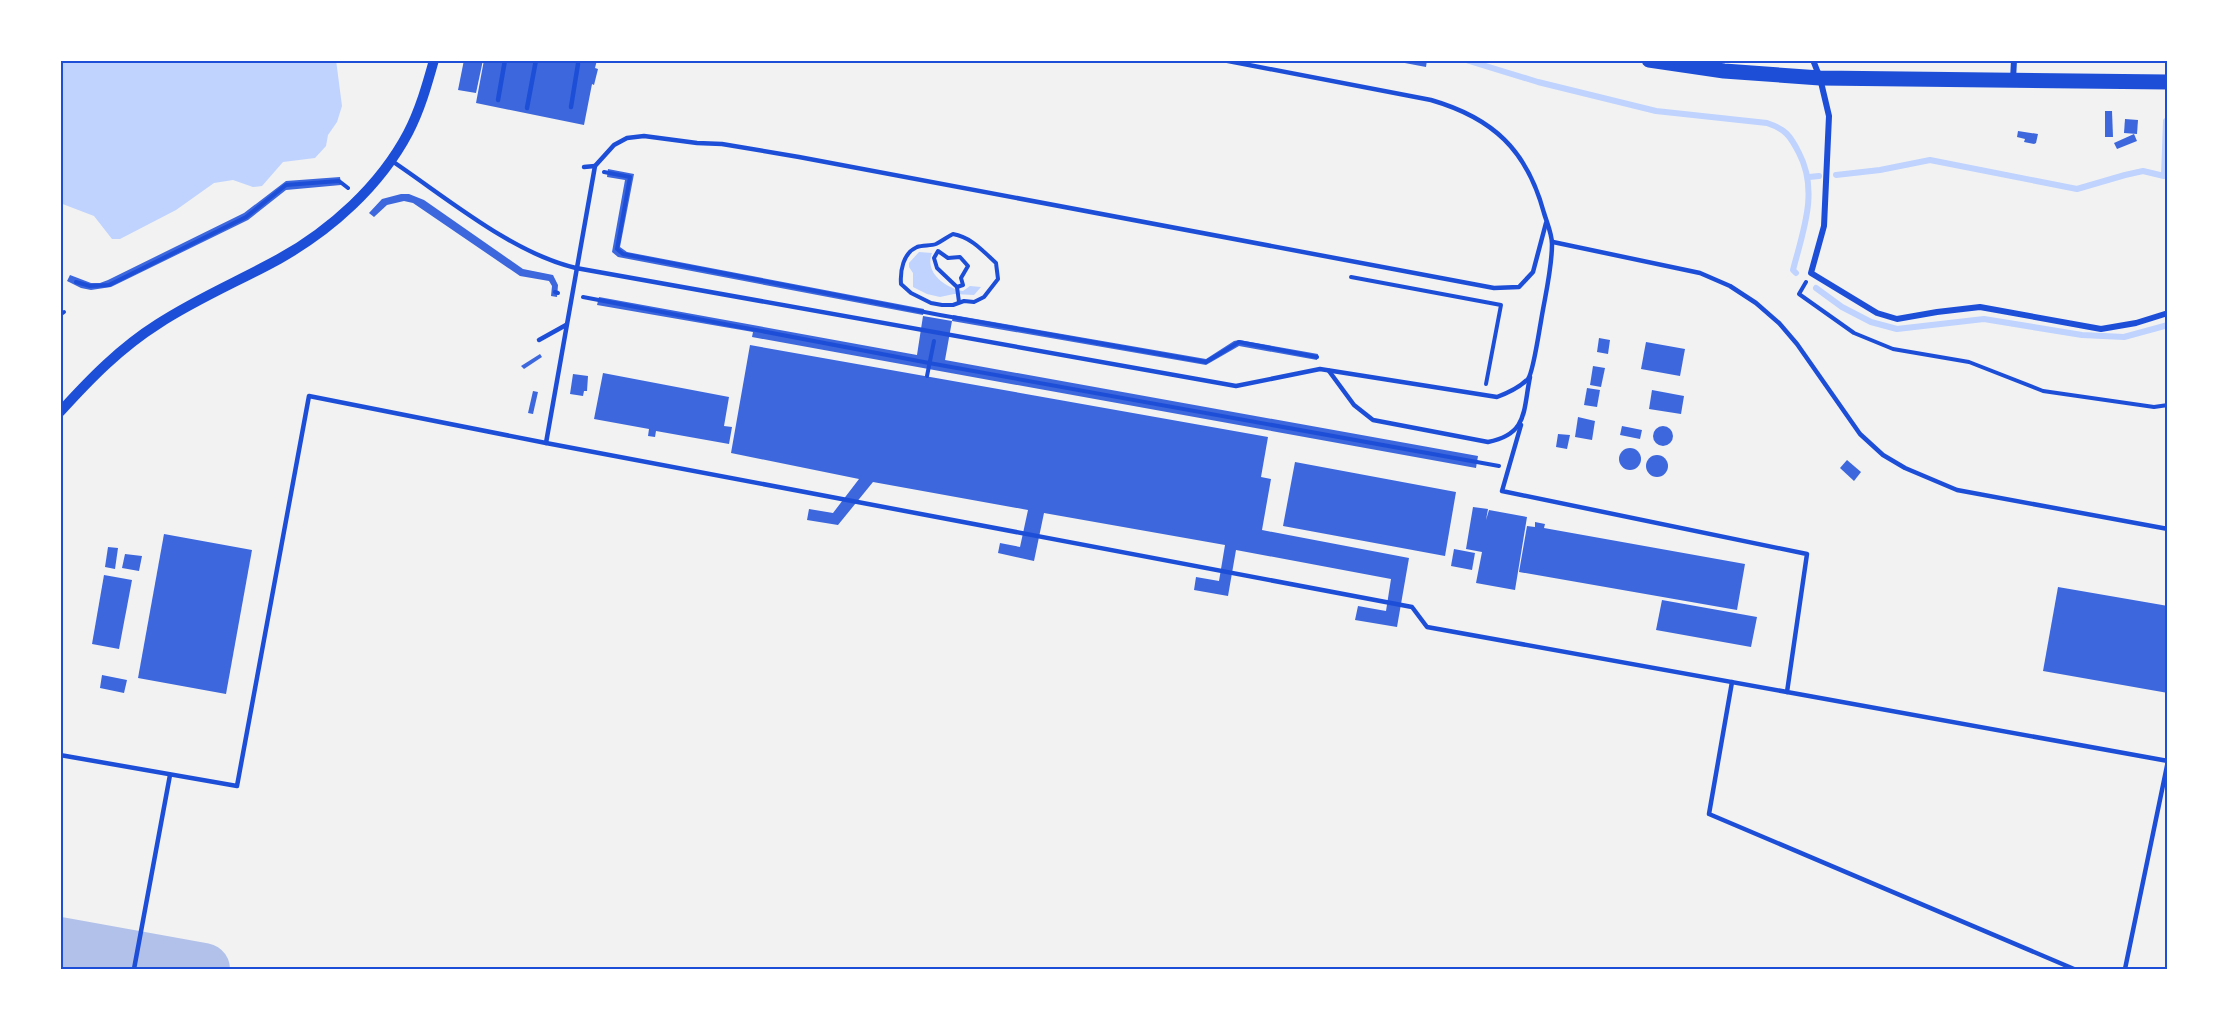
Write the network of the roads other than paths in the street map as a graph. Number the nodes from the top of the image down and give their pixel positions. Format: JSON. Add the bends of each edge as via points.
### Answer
{"nodes":[{"id":1,"x":435,"y":60,"type":"edge"},
{"id":2,"x":505,"y":60,"type":"edge"},
{"id":3,"x":536,"y":60,"type":"edge"},
{"id":4,"x":1222,"y":60,"type":"edge"},
{"id":5,"x":1649,"y":60,"type":"edge"},
{"id":6,"x":1813,"y":60,"type":"edge"},
{"id":7,"x":2013,"y":60,"type":"edge"},
{"id":8,"x":578,"y":64,"type":"dead end"},
{"id":9,"x":1821,"y":78,"type":"junction"},
{"id":10,"x":2013,"y":81,"type":"junction"},
{"id":11,"x":2168,"y":82,"type":"edge"},
{"id":12,"x":498,"y":100,"type":"dead end"},
{"id":13,"x":571,"y":107,"type":"dead end"},
{"id":14,"x":527,"y":108,"type":"dead end"},
{"id":15,"x":391,"y":160,"type":"junction"},
{"id":16,"x":595,"y":166,"type":"junction"},
{"id":17,"x":584,"y":167,"type":"dead end"},
{"id":18,"x":1546,"y":221,"type":"junction"},
{"id":19,"x":1552,"y":242,"type":"junction"},
{"id":20,"x":576,"y":268,"type":"junction"},
{"id":21,"x":2168,"y":313,"type":"edge"},
{"id":22,"x":566,"y":325,"type":"junction"},
{"id":23,"x":539,"y":340,"type":"dead end"},
{"id":24,"x":1329,"y":370,"type":"junction"},
{"id":25,"x":1530,"y":377,"type":"junction"},
{"id":26,"x":60,"y":412,"type":"edge"},
{"id":27,"x":1521,"y":425,"type":"junction"},
{"id":28,"x":546,"y":443,"type":"junction"},
{"id":29,"x":2168,"y":529,"type":"edge"},
{"id":30,"x":1732,"y":682,"type":"junction"},
{"id":31,"x":1787,"y":692,"type":"junction"},
{"id":32,"x":60,"y":754,"type":"edge"},
{"id":33,"x":2168,"y":761,"type":"edge"},
{"id":34,"x":170,"y":775,"type":"junction"},
{"id":35,"x":134,"y":969,"type":"edge"},
{"id":36,"x":2074,"y":969,"type":"edge"},
{"id":37,"x":2125,"y":969,"type":"edge"}],
"edges":[{"from":1,"to":15,"type":"street","via":[[422,103]]},
{"from":2,"to":12,"type":"lane"},
{"from":3,"to":14,"type":"lane"},
{"from":4,"to":18,"type":"lane","via":[[1459,108],[1490,126],[1510,145],[1527,169]]},
{"from":5,"to":9,"type":"main road","via":[[1724,72]]},
{"from":6,"to":9,"type":"street"},
{"from":7,"to":10,"type":"street"},
{"from":8,"to":13,"type":"lane"},
{"from":9,"to":10,"type":"main road"},
{"from":9,"to":21,"type":"street","via":[[1829,116],[1824,226],[1811,273],[1877,313],[1898,319],[1980,307],[2101,329]]},
{"from":10,"to":11,"type":"main road"},
{"from":15,"to":20,"type":"lane","via":[[511,242]]},
{"from":15,"to":26,"type":"street","via":[[359,198],[321,232],[278,260],[151,328],[91,378]]},
{"from":16,"to":17,"type":"lane"},
{"from":16,"to":18,"type":"lane","via":[[614,145],[627,138],[644,136],[722,144],[1494,288],[1520,286],[1533,272]]},
{"from":16,"to":20,"type":"lane"},
{"from":18,"to":19,"type":"lane"},
{"from":19,"to":25,"type":"lane"},
{"from":19,"to":29,"type":"lane","via":[[1700,273],[1730,286],[1779,323],[1860,434],[1905,468],[1958,490]]},
{"from":20,"to":22,"type":"lane"},
{"from":20,"to":24,"type":"lane","via":[[1236,386],[1310,370]]},
{"from":22,"to":23,"type":"lane"},
{"from":22,"to":28,"type":"lane"},
{"from":24,"to":25,"type":"lane","via":[[1497,397],[1515,390]]},
{"from":24,"to":27,"type":"lane","via":[[1354,405],[1373,420],[1488,442],[1504,439]]},
{"from":25,"to":27,"type":"lane"},
{"from":27,"to":31,"type":"lane","via":[[1502,492],[1807,554]]},
{"from":28,"to":30,"type":"lane","via":[[1412,607],[1426,627]]},
{"from":28,"to":34,"type":"lane","via":[[309,396],[237,786]]},
{"from":30,"to":31,"type":"lane"},
{"from":30,"to":36,"type":"lane","via":[[1709,814]]},
{"from":31,"to":33,"type":"lane"},
{"from":32,"to":34,"type":"lane"},
{"from":33,"to":37,"type":"lane"},
{"from":34,"to":35,"type":"lane"}]}
